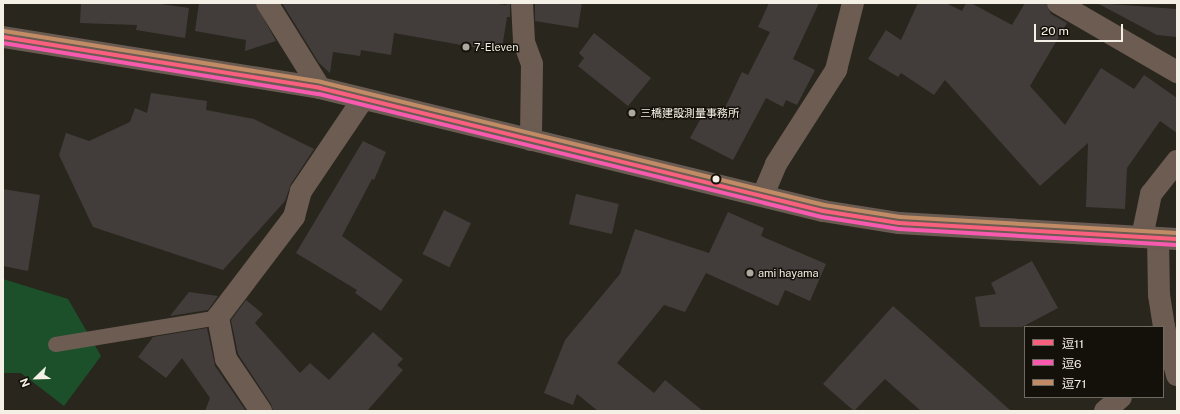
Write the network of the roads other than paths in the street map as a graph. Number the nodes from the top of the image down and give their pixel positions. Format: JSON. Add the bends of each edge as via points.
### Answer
{"nodes":[{"id":1,"x":267,"y":3,"type":"edge"},
{"id":2,"x":522,"y":3,"type":"edge"},
{"id":3,"x":853,"y":3,"type":"edge"},
{"id":4,"x":1058,"y":3,"type":"edge"},
{"id":5,"x":3,"y":37,"type":"edge"},
{"id":6,"x":1177,"y":72,"type":"edge"},
{"id":7,"x":320,"y":88,"type":"junction"},
{"id":8,"x":363,"y":98,"type":"junction"},
{"id":9,"x":531,"y":140,"type":"junction"},
{"id":10,"x":1177,"y":161,"type":"edge"},
{"id":11,"x":763,"y":196,"type":"junction"},
{"id":12,"x":1159,"y":238,"type":"edge"},
{"id":13,"x":218,"y":317,"type":"junction"},
{"id":14,"x":55,"y":344,"type":"dead end"},
{"id":15,"x":1171,"y":367,"type":"edge"},
{"id":16,"x":1120,"y":398,"type":"edge"},
{"id":17,"x":261,"y":411,"type":"edge"},
{"id":18,"x":1105,"y":411,"type":"edge"}],
"edges":[{"from":1,"to":7,"type":"street"},
{"from":2,"to":9,"type":"street","via":[[524,42],[532,64]]},
{"from":3,"to":11,"type":"street","via":[[836,70],[776,164]]},
{"from":4,"to":6,"type":"street"},
{"from":5,"to":7,"type":"highway"},
{"from":7,"to":8,"type":"highway"},
{"from":8,"to":9,"type":"highway"},
{"from":8,"to":13,"type":"street","via":[[300,191],[294,217]]},
{"from":9,"to":11,"type":"highway"},
{"from":10,"to":12,"type":"street","via":[[1151,194]]},
{"from":11,"to":12,"type":"highway","via":[[823,211],[899,223]]},
{"from":12,"to":15,"type":"street","via":[[1159,295]]},
{"from":13,"to":14,"type":"lane"},
{"from":13,"to":17,"type":"street","via":[[226,358]]},
{"from":16,"to":18,"type":"street"}]}
